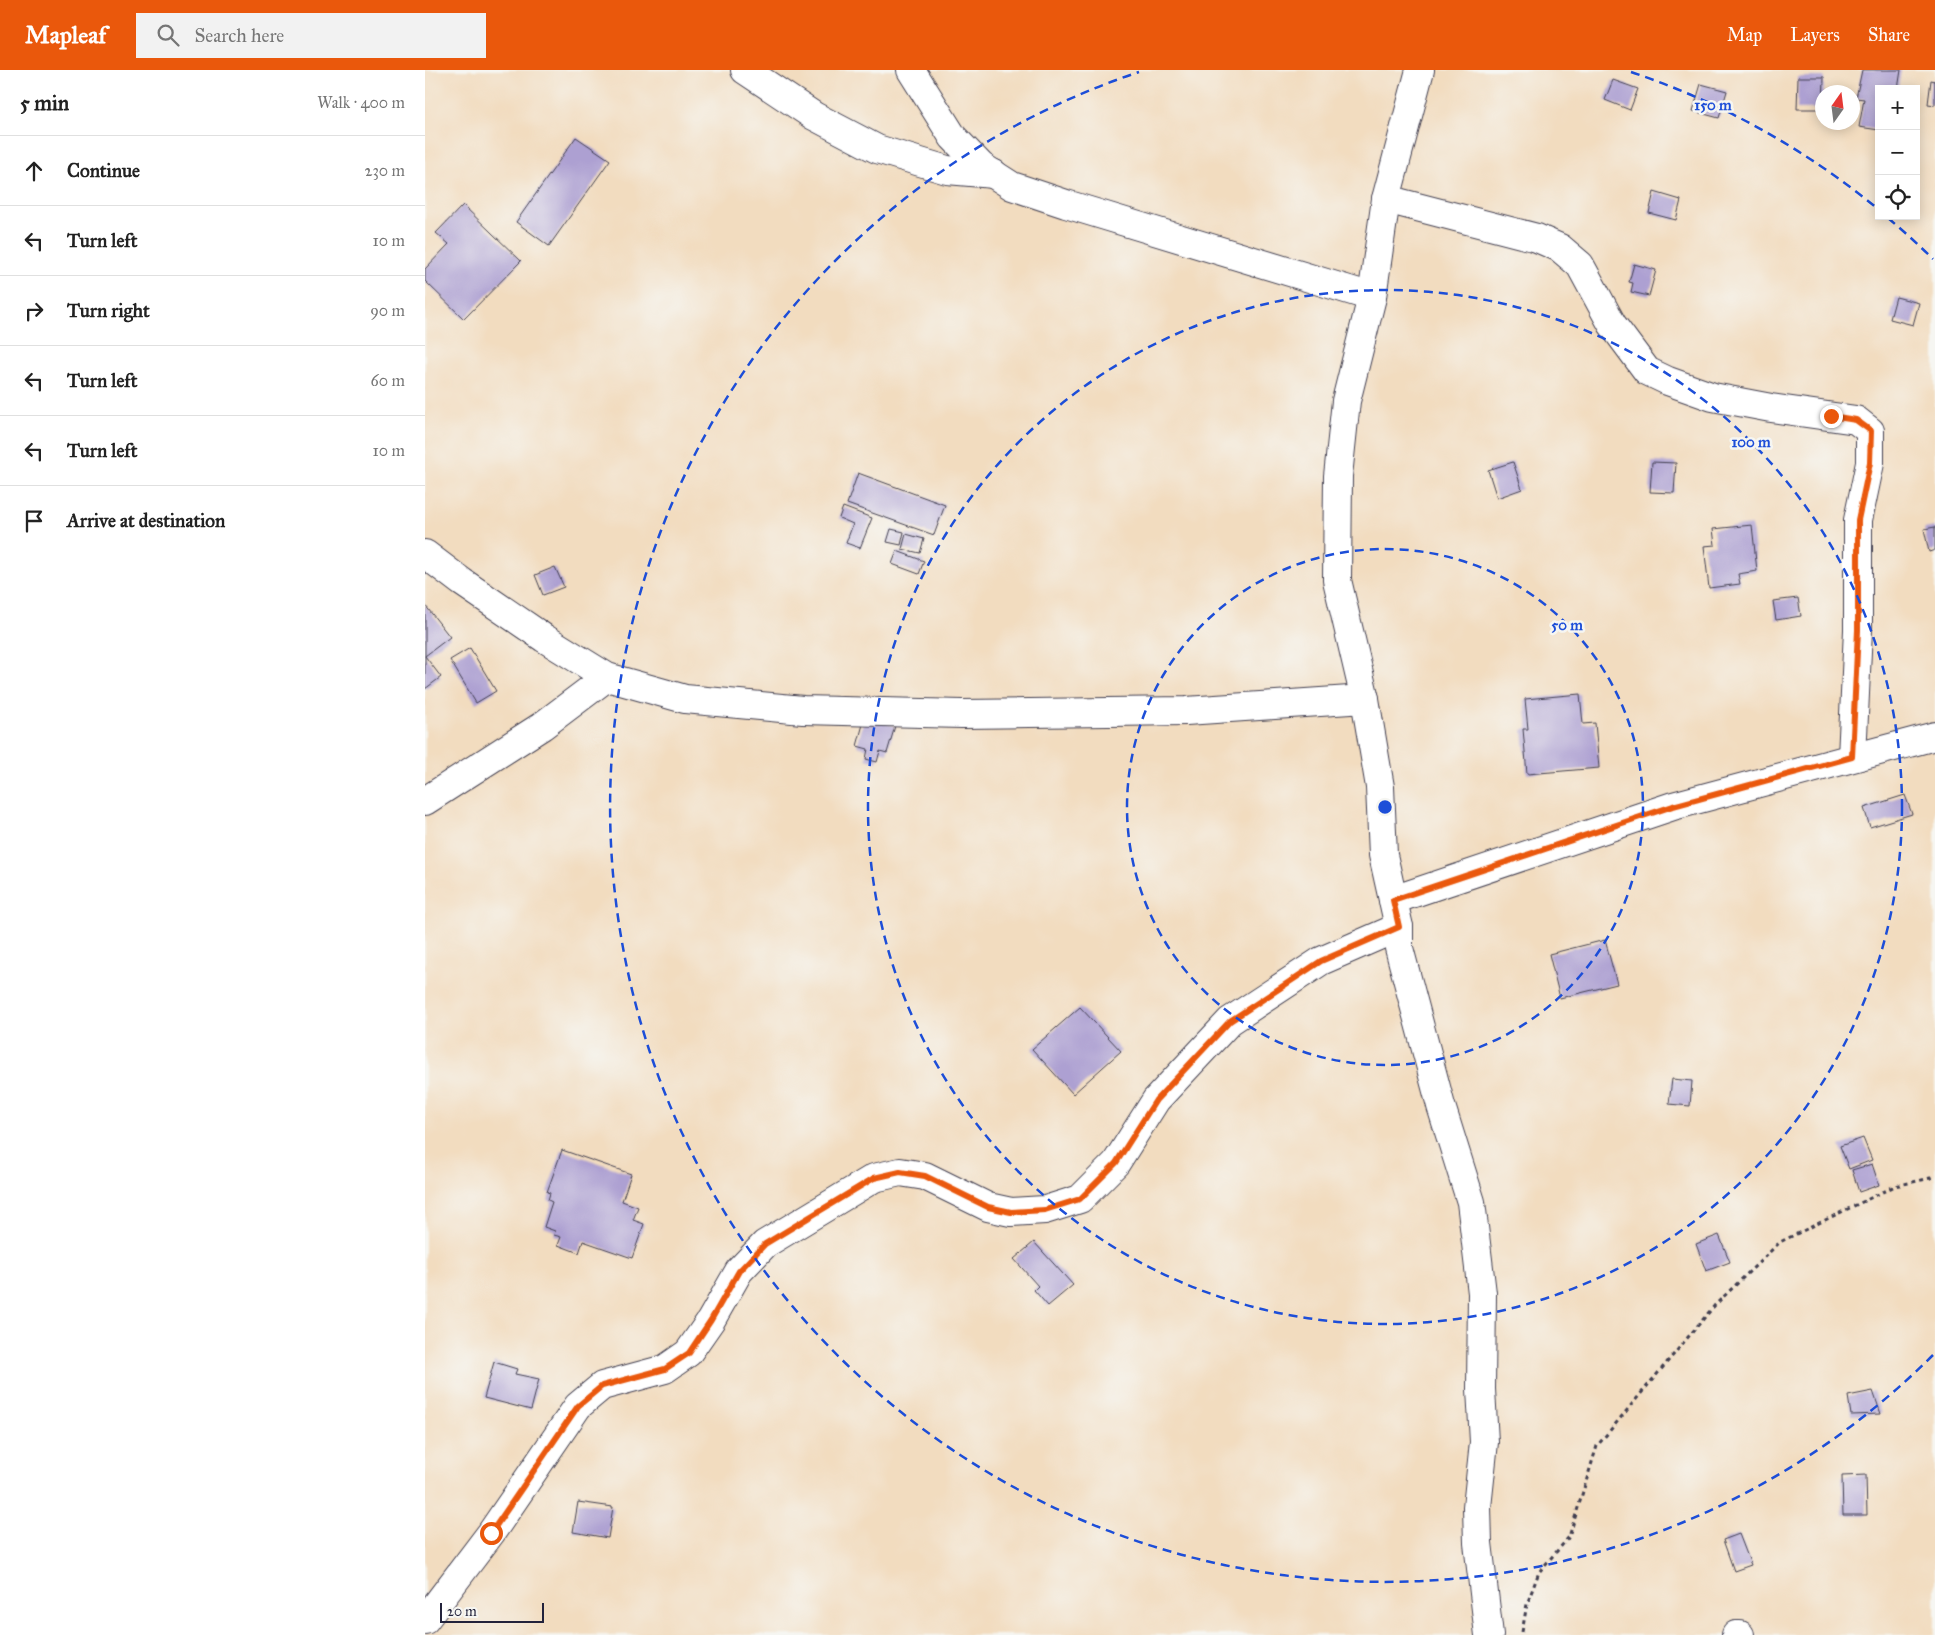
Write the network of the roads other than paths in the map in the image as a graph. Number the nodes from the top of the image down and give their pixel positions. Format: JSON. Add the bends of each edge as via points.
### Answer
{"nodes":[{"id":1,"x":745,"y":70,"type":"edge"},
{"id":2,"x":911,"y":70,"type":"edge"},
{"id":3,"x":1420,"y":70,"type":"edge"},
{"id":4,"x":994,"y":174,"type":"junction"},
{"id":5,"x":1386,"y":199,"type":"junction"},
{"id":6,"x":1372,"y":297,"type":"junction"},
{"id":7,"x":425,"y":554,"type":"edge"},
{"id":8,"x":607,"y":677,"type":"junction"},
{"id":9,"x":1365,"y":699,"type":"junction"},
{"id":10,"x":1935,"y":736,"type":"edge"},
{"id":11,"x":1852,"y":757,"type":"junction"},
{"id":12,"x":425,"y":801,"type":"edge"},
{"id":13,"x":1393,"y":900,"type":"junction"},
{"id":14,"x":1399,"y":927,"type":"junction"},
{"id":15,"x":425,"y":1620,"type":"edge"},
{"id":16,"x":1489,"y":1635,"type":"edge"}],
"edges":[{"from":1,"to":4,"type":"street","via":[[814,116],[877,149],[947,170]]},
{"from":2,"to":4,"type":"street","via":[[953,137],[981,166]]},
{"from":3,"to":5,"type":"street"},
{"from":4,"to":6,"type":"street","via":[[1013,186],[1066,204]]},
{"from":5,"to":6,"type":"street"},
{"from":5,"to":11,"type":"street","via":[[1537,238],[1560,248],[1580,264],[1612,324],[1647,371],[1713,397],[1856,420],[1871,431],[1870,463],[1858,520],[1858,630]]},
{"from":6,"to":9,"type":"street","via":[[1346,401],[1338,476],[1337,580]]},
{"from":7,"to":8,"type":"street","via":[[544,638]]},
{"from":8,"to":9,"type":"street","via":[[685,699],[803,710],[962,714],[1176,711]]},
{"from":8,"to":12,"type":"street","via":[[543,726]]},
{"from":9,"to":13,"type":"street","via":[[1380,787],[1383,855]]},
{"from":10,"to":11,"type":"street"},
{"from":11,"to":13,"type":"street","via":[[1673,806]]},
{"from":13,"to":14,"type":"street"},
{"from":14,"to":15,"type":"street","via":[[1321,961],[1230,1021],[1156,1100],[1116,1163],[1080,1199],[1045,1210],[1011,1212],[988,1207],[925,1176],[900,1172],[874,1178],[765,1244],[739,1271],[689,1353],[665,1369],[602,1386],[578,1406],[491,1533]]},
{"from":14,"to":16,"type":"street","via":[[1399,948],[1441,1106],[1471,1202],[1482,1293],[1484,1442],[1477,1507]]}]}
